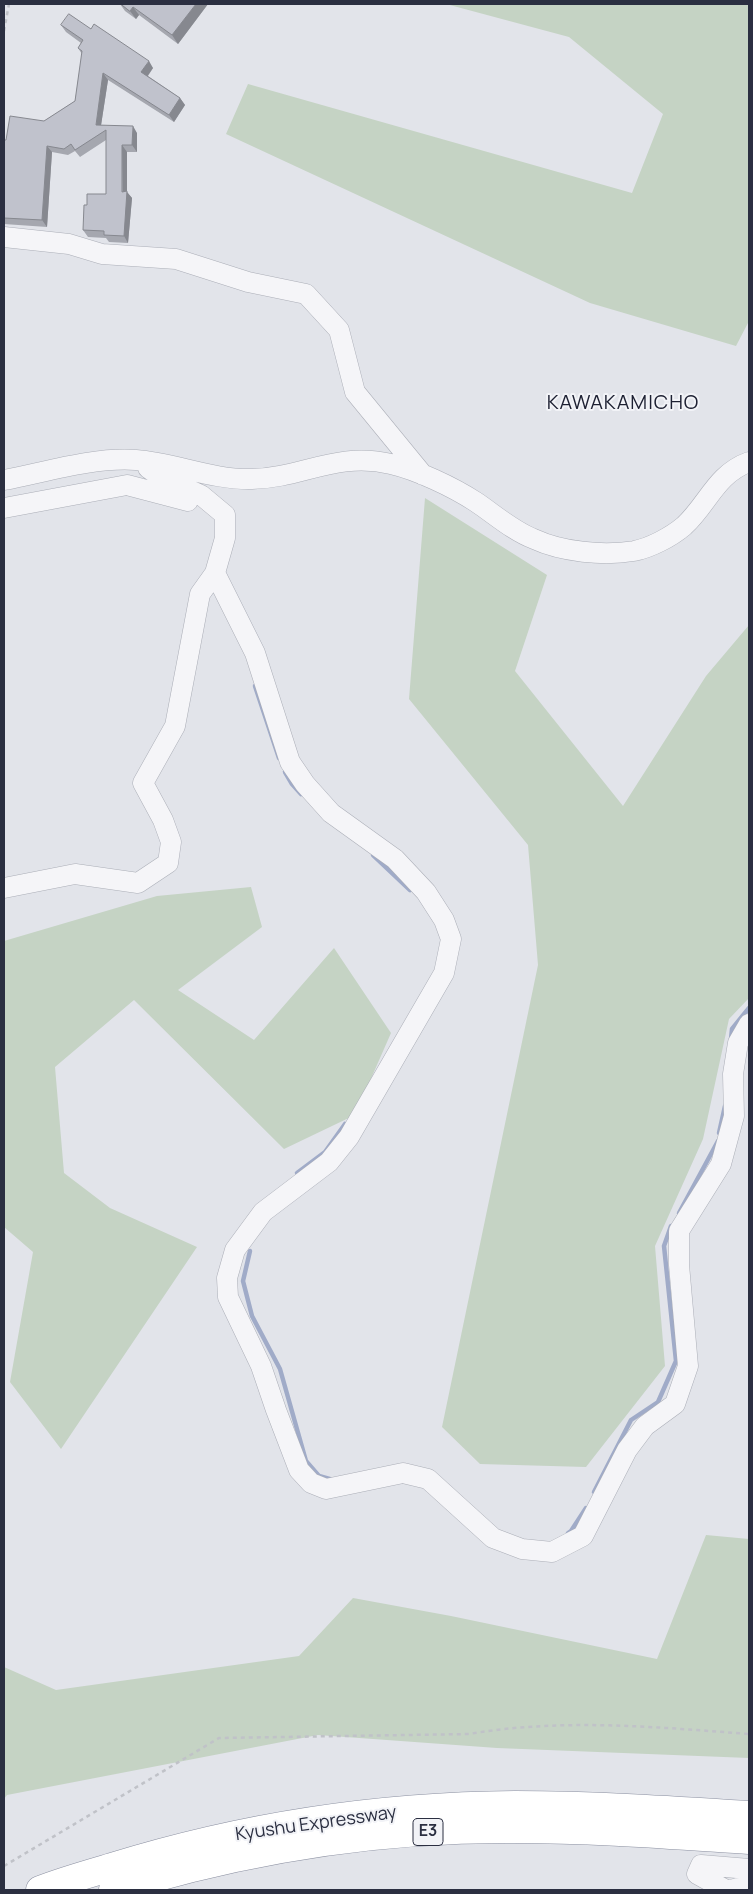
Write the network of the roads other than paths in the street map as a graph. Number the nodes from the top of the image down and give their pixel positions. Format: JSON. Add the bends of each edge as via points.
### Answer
{"nodes":[{"id":1,"x":4,"y":237,"type":"edge"},
{"id":2,"x":136,"y":460,"type":"junction"},
{"id":3,"x":749,"y":462,"type":"edge"},
{"id":4,"x":424,"y":477,"type":"junction"},
{"id":5,"x":4,"y":480,"type":"edge"},
{"id":6,"x":4,"y":508,"type":"edge"},
{"id":7,"x":225,"y":515,"type":"junction"},
{"id":8,"x":216,"y":573,"type":"junction"},
{"id":9,"x":4,"y":888,"type":"edge"},
{"id":10,"x":749,"y":1024,"type":"edge"},
{"id":11,"x":749,"y":1815,"type":"edge"},
{"id":12,"x":749,"y":1840,"type":"edge"},
{"id":13,"x":749,"y":1869,"type":"edge"},
{"id":14,"x":749,"y":1885,"type":"edge"},
{"id":15,"x":40,"y":1890,"type":"edge"},
{"id":16,"x":113,"y":1890,"type":"edge"},
{"id":17,"x":726,"y":1890,"type":"edge"},
{"id":18,"x":732,"y":1890,"type":"edge"}],
"edges":[{"from":1,"to":4,"type":"street","via":[[69,244],[102,254],[176,258],[248,282],[306,294],[339,330],[355,392]]},
{"from":2,"to":4,"type":"street","via":[[250,480],[351,460],[399,466]]},
{"from":2,"to":5,"type":"street","via":[[97,462]]},
{"from":2,"to":7,"type":"street","via":[[161,477],[201,495]]},
{"from":3,"to":4,"type":"street","via":[[728,473],[683,526],[655,544],[624,552],[578,550],[535,540],[473,500]]},
{"from":6,"to":7,"type":"street","via":[[127,485],[176,496]]},
{"from":7,"to":8,"type":"street","via":[[225,538]]},
{"from":8,"to":9,"type":"street","via":[[200,594],[176,726],[143,783],[171,842],[168,863],[138,883],[75,874]]},
{"from":8,"to":10,"type":"street","via":[[254,653],[290,762],[331,813],[395,859],[426,892],[444,920],[451,939],[444,973],[349,1137],[329,1162],[263,1212],[235,1250],[226,1278],[228,1297],[261,1366],[300,1470],[312,1484],[326,1489],[403,1473],[428,1479],[493,1538],[522,1549],[552,1552],[583,1536],[627,1450],[645,1426],[675,1404],[688,1366],[679,1231],[721,1164],[734,1116],[733,1074],[738,1043]]},
{"from":11,"to":15,"type":"highway","name":"Kyushu Expressway","number":"E3","via":[[514,1805],[360,1815],[252,1831],[155,1854]]},
{"from":12,"to":16,"type":"highway","name":"Kyushu Expressway","number":"E3","via":[[514,1829],[364,1837],[257,1853]]},
{"from":13,"to":17,"type":"street","via":[[701,1865],[697,1874]]},
{"from":14,"to":18,"type":"street"}]}
